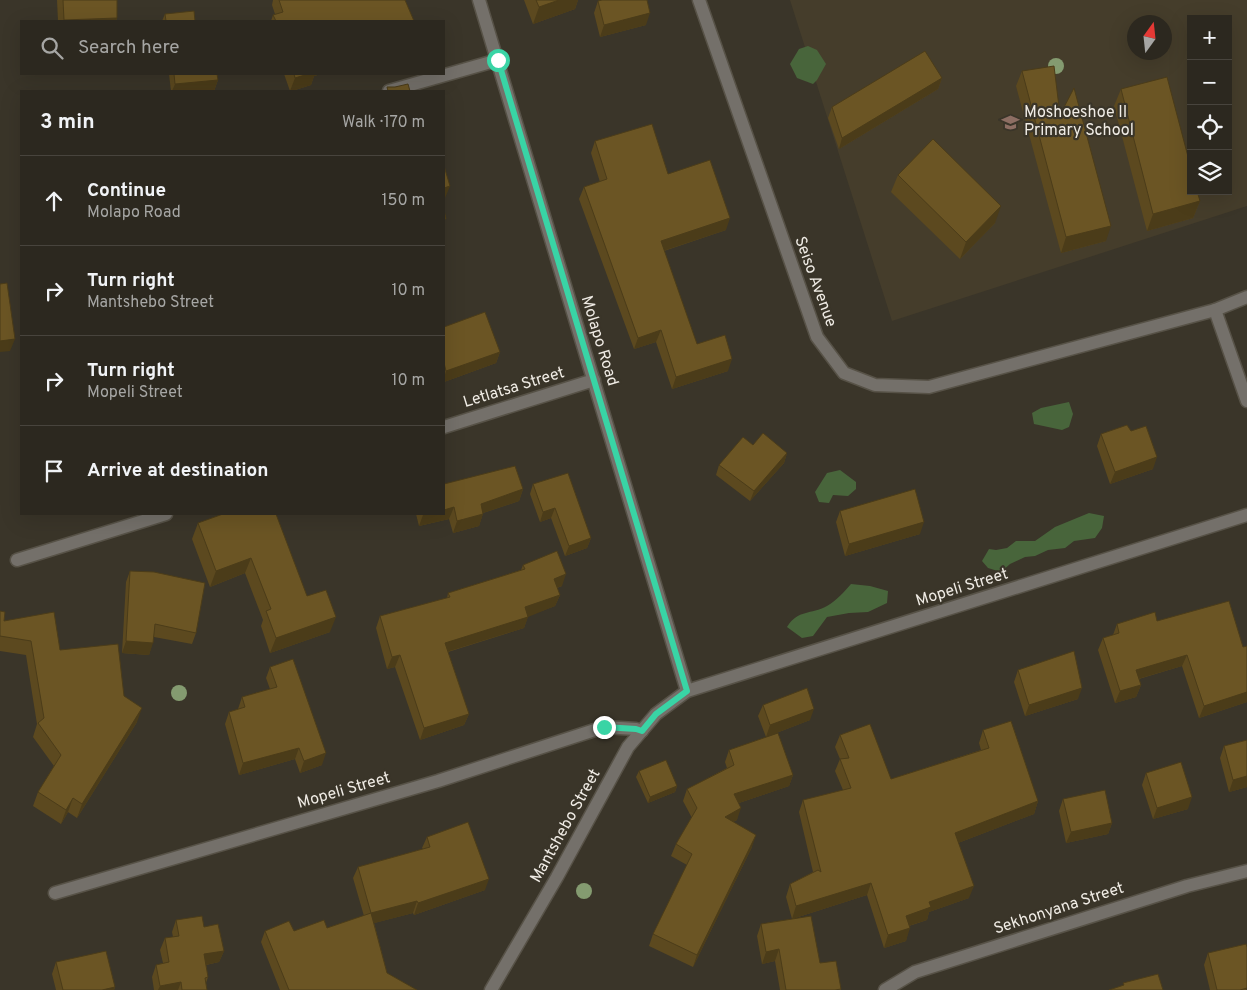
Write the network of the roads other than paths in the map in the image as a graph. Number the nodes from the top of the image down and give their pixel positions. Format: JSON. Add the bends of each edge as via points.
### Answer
{"nodes":[{"id":1,"x":479,"y":0,"type":"edge"},
{"id":2,"x":699,"y":0,"type":"edge"},
{"id":3,"x":498,"y":60,"type":"junction"},
{"id":4,"x":393,"y":90,"type":"edge"},
{"id":5,"x":1247,"y":297,"type":"edge"},
{"id":6,"x":1214,"y":310,"type":"junction"},
{"id":7,"x":594,"y":380,"type":"junction"},
{"id":8,"x":1247,"y":400,"type":"edge"},
{"id":9,"x":445,"y":427,"type":"edge"},
{"id":10,"x":163,"y":515,"type":"edge"},
{"id":11,"x":1247,"y":515,"type":"edge"},
{"id":12,"x":17,"y":560,"type":"dead end"},
{"id":13,"x":687,"y":691,"type":"junction"},
{"id":14,"x":642,"y":731,"type":"junction"},
{"id":15,"x":1247,"y":871,"type":"edge"},
{"id":16,"x":55,"y":893,"type":"dead end"},
{"id":17,"x":491,"y":990,"type":"edge"},
{"id":18,"x":885,"y":990,"type":"edge"}],
"edges":[{"from":1,"to":3,"type":"street","name":"Molapo Road"},
{"from":2,"to":6,"type":"street","name":"Seiso Avenue","via":[[817,337],[844,373],[875,385],[929,387]]},
{"from":3,"to":4,"type":"street"},
{"from":3,"to":7,"type":"street","name":"Molapo Road"},
{"from":5,"to":6,"type":"street","name":"Seiso Avenue"},
{"from":6,"to":8,"type":"street"},
{"from":7,"to":9,"type":"street","name":"Letlatsa Street"},
{"from":7,"to":13,"type":"street","name":"Molapo Road"},
{"from":10,"to":12,"type":"street"},
{"from":11,"to":13,"type":"street","name":"Mopeli Street"},
{"from":13,"to":14,"type":"street","name":"Mantshebo Street","via":[[656,714]]},
{"from":14,"to":16,"type":"street","name":"Mopeli Street","via":[[604,727],[438,781]]},
{"from":14,"to":17,"type":"street","name":"Mantshebo Street","via":[[628,747]]},
{"from":15,"to":18,"type":"street","name":"Sekhonyana Street","via":[[1187,886],[915,972]]}]}
